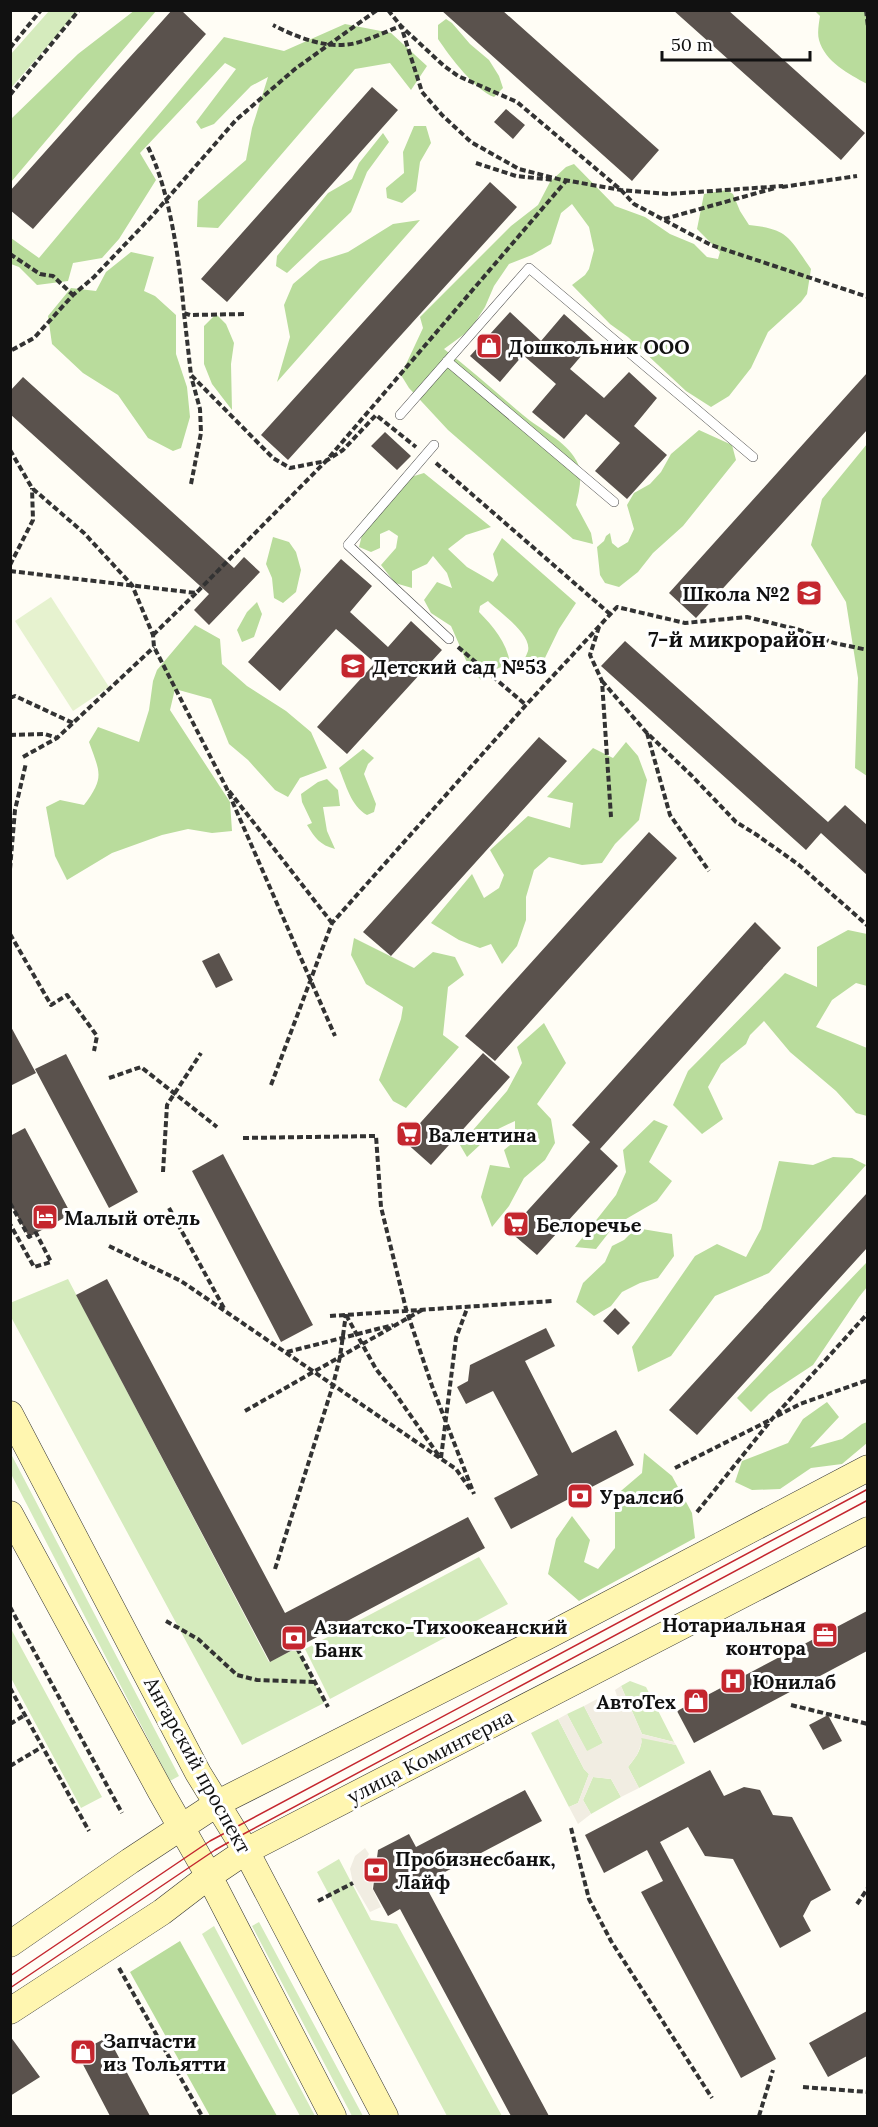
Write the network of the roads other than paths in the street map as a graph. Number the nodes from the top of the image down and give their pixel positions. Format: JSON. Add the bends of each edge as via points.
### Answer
{"nodes":[{"id":1,"x":447,"y":361,"type":"junction"},
{"id":2,"x":400,"y":416,"type":"dead end"},
{"id":3,"x":434,"y":445,"type":"dead end"},
{"id":4,"x":753,"y":457,"type":"dead end"},
{"id":5,"x":614,"y":502,"type":"dead end"},
{"id":6,"x":449,"y":639,"type":"road end"},
{"id":7,"x":10,"y":1414,"type":"edge"},
{"id":8,"x":867,"y":1468,"type":"edge"},
{"id":9,"x":10,"y":1514,"type":"edge"},
{"id":10,"x":867,"y":1530,"type":"edge"},
{"id":11,"x":218,"y":1803,"type":"junction"},
{"id":12,"x":181,"y":1827,"type":"junction"},
{"id":13,"x":246,"y":1851,"type":"junction"},
{"id":14,"x":209,"y":1876,"type":"junction"},
{"id":15,"x":10,"y":1944,"type":"edge"},
{"id":16,"x":10,"y":2011,"type":"edge"},
{"id":17,"x":333,"y":2116,"type":"edge"},
{"id":18,"x":385,"y":2116,"type":"edge"}],
"edges":[{"from":1,"to":2,"type":"lane"},
{"from":1,"to":4,"type":"lane","via":[[529,268]]},
{"from":1,"to":5,"type":"lane"},
{"from":3,"to":6,"type":"lane","via":[[348,545]]},
{"from":7,"to":11,"type":"street","name":"Ангарский проспект","via":[[198,1773]]},
{"from":8,"to":11,"type":"street"},
{"from":9,"to":12,"type":"street"},
{"from":10,"to":13,"type":"street","name":"улица Коминтерна"},
{"from":11,"to":12,"type":"street"},
{"from":11,"to":13,"type":"street","name":"Ангарский проспект"},
{"from":12,"to":14,"type":"street"},
{"from":12,"to":15,"type":"street"},
{"from":13,"to":14,"type":"street","name":"улица Коминтерна"},
{"from":13,"to":18,"type":"street","name":"Ангарский проспект"},
{"from":14,"to":16,"type":"street","name":"улица Коминтерна","via":[[162,1912]]},
{"from":14,"to":17,"type":"street"}]}
